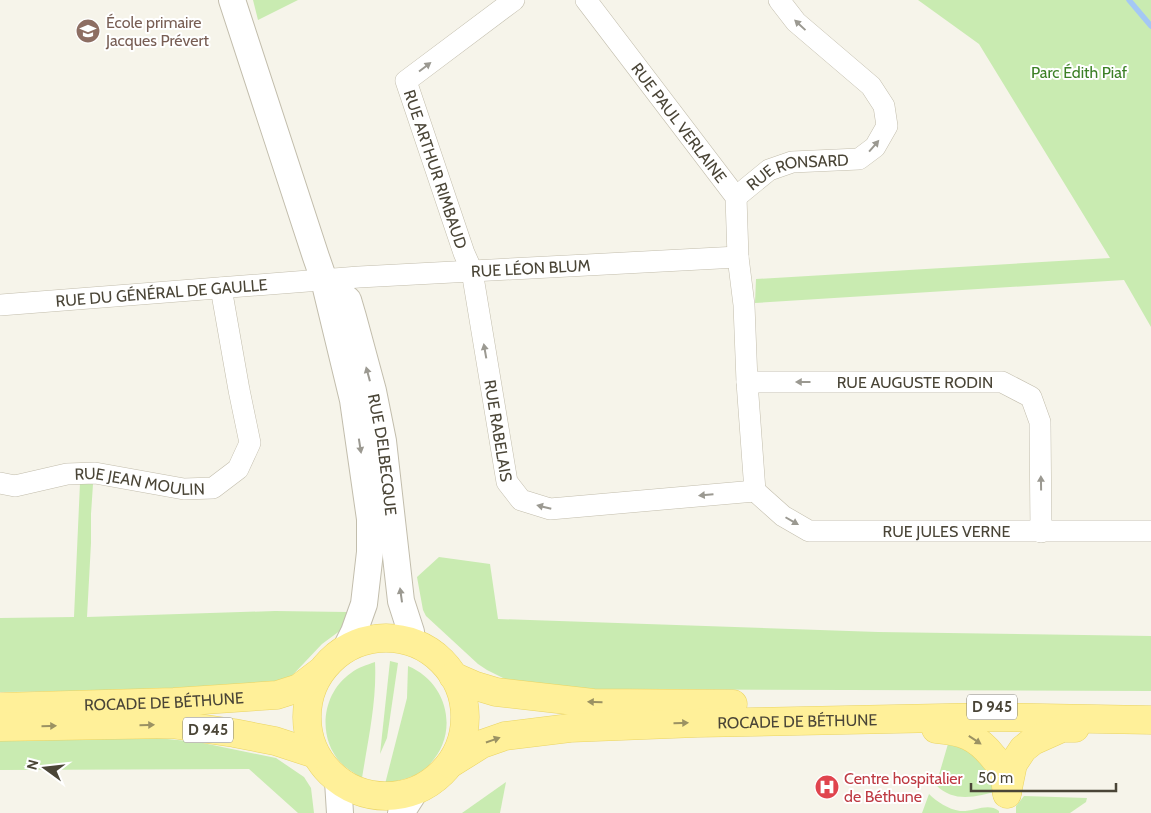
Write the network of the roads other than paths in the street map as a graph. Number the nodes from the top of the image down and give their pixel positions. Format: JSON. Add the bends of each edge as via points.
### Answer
{"nodes":[{"id":1,"x":232,"y":0,"type":"edge"},
{"id":2,"x":514,"y":0,"type":"edge"},
{"id":3,"x":586,"y":0,"type":"edge"},
{"id":4,"x":779,"y":0,"type":"edge"},
{"id":5,"x":736,"y":197,"type":"junction"},
{"id":6,"x":738,"y":257,"type":"junction"},
{"id":7,"x":472,"y":271,"type":"junction"},
{"id":8,"x":324,"y":280,"type":"junction"},
{"id":9,"x":221,"y":288,"type":"junction"},
{"id":10,"x":0,"y":305,"type":"edge"},
{"id":11,"x":747,"y":382,"type":"junction"},
{"id":12,"x":0,"y":483,"type":"edge"},
{"id":13,"x":754,"y":491,"type":"junction"},
{"id":14,"x":1151,"y":531,"type":"edge"},
{"id":15,"x":1041,"y":532,"type":"junction"},
{"id":16,"x":412,"y":642,"type":"junction"},
{"id":17,"x":346,"y":648,"type":"junction"},
{"id":18,"x":320,"y":672,"type":"junction"},
{"id":19,"x":453,"y":676,"type":"junction"},
{"id":20,"x":1151,"y":706,"type":"edge"},
{"id":21,"x":0,"y":707,"type":"edge"},
{"id":22,"x":843,"y":720,"type":"junction"},
{"id":23,"x":1151,"y":722,"type":"edge"},
{"id":24,"x":0,"y":727,"type":"edge"},
{"id":25,"x":315,"y":754,"type":"junction"},
{"id":26,"x":450,"y":764,"type":"junction"},
{"id":27,"x":338,"y":781,"type":"junction"},
{"id":28,"x":408,"y":802,"type":"edge"},
{"id":29,"x":340,"y":813,"type":"edge"}],
"edges":[{"from":1,"to":8,"type":"street","name":"RUE DELBECQUE"},
{"from":7,"to":2,"type":"street","name":"RUE ARTHUR RIMBAUD","one_way":true,"via":[[406,81]]},
{"from":3,"to":5,"type":"street","name":"RUE PAUL VERLAINE"},
{"from":5,"to":4,"type":"street","name":"RUE RONSARD","one_way":true,"via":[[769,170],[792,162],[859,159],[875,147],[887,126],[884,106],[871,86],[796,22]]},
{"from":5,"to":6,"type":"street","name":"RUE PAUL VERLAINE"},
{"from":6,"to":7,"type":"street","name":"RUE LÉON BLUM"},
{"from":6,"to":11,"type":"street","name":"RUE PAUL VERLAINE","via":[[744,305]]},
{"from":7,"to":8,"type":"street","name":"RUE LÉON BLUM"},
{"from":13,"to":7,"type":"street","name":"RUE RABELAIS","one_way":true,"via":[[550,509],[521,500],[507,482]]},
{"from":8,"to":9,"type":"street","name":"RUE DU GÉNÉRAL DE GAULLE"},
{"from":16,"to":8,"type":"street","name":"RUE DELBECQUE","one_way":true,"via":[[401,601],[383,441],[373,391],[348,300]]},
{"from":8,"to":17,"type":"street","name":"RUE DELBECQUE","one_way":true,"via":[[353,400],[370,519],[364,604]]},
{"from":9,"to":10,"type":"street","name":"RUE DU GÉNÉRAL DE GAULLE"},
{"from":9,"to":12,"type":"street","name":"RUE JEAN MOULIN","via":[[250,443],[238,469],[213,488],[184,489],[95,473],[67,474],[15,486]]},
{"from":11,"to":13,"type":"street","name":"RUE PAUL VERLAINE"},
{"from":15,"to":11,"type":"street","name":"RUE AUGUSTE RODIN","one_way":true,"via":[[1040,422],[1031,397],[1002,382]]},
{"from":13,"to":15,"type":"street","name":"RUE JULES VERNE","one_way":true,"via":[[783,516],[809,531]]},
{"from":14,"to":15,"type":"street","name":"RUE JULES VERNE"},
{"from":16,"to":17,"type":"main road","via":[[370,639]]},
{"from":16,"to":19,"type":"main road","via":[[432,652]]},
{"from":17,"to":18,"type":"main road"},
{"from":18,"to":21,"type":"main road","name":"ROCADE DE BÉTHUNE","number":"D 945","via":[[299,688],[277,695],[174,702]]},
{"from":18,"to":25,"type":"main road","via":[[306,712],[308,734]]},
{"from":20,"to":19,"type":"main road","name":"ROCADE DE BÉTHUNE","number":"D 945","one_way":true,"via":[[918,708],[592,702],[496,692]]},
{"from":19,"to":26,"type":"main road","via":[[465,711],[460,747]]},
{"from":22,"to":23,"type":"main road","name":"ROCADE DE BÉTHUNE","number":"D 945","via":[[990,717]]},
{"from":22,"to":23,"type":"main road","one_way":true,"via":[[875,731],[932,729],[966,734],[988,750],[996,761],[1004,774],[1007,794],[1013,764],[1032,741],[1062,728]]},
{"from":26,"to":22,"type":"main road","name":"ROCADE DE BÉTHUNE","number":"D 945","one_way":true,"via":[[482,744],[505,736],[570,728]]},
{"from":24,"to":25,"type":"main road","name":"ROCADE DE BÉTHUNE","number":"D 945","one_way":true,"via":[[171,724],[275,741]]},
{"from":25,"to":27,"type":"main road"},
{"from":26,"to":28,"type":"main road"},
{"from":27,"to":28,"type":"main road","via":[[369,797],[393,797]]},
{"from":27,"to":29,"type":"street"}]}
